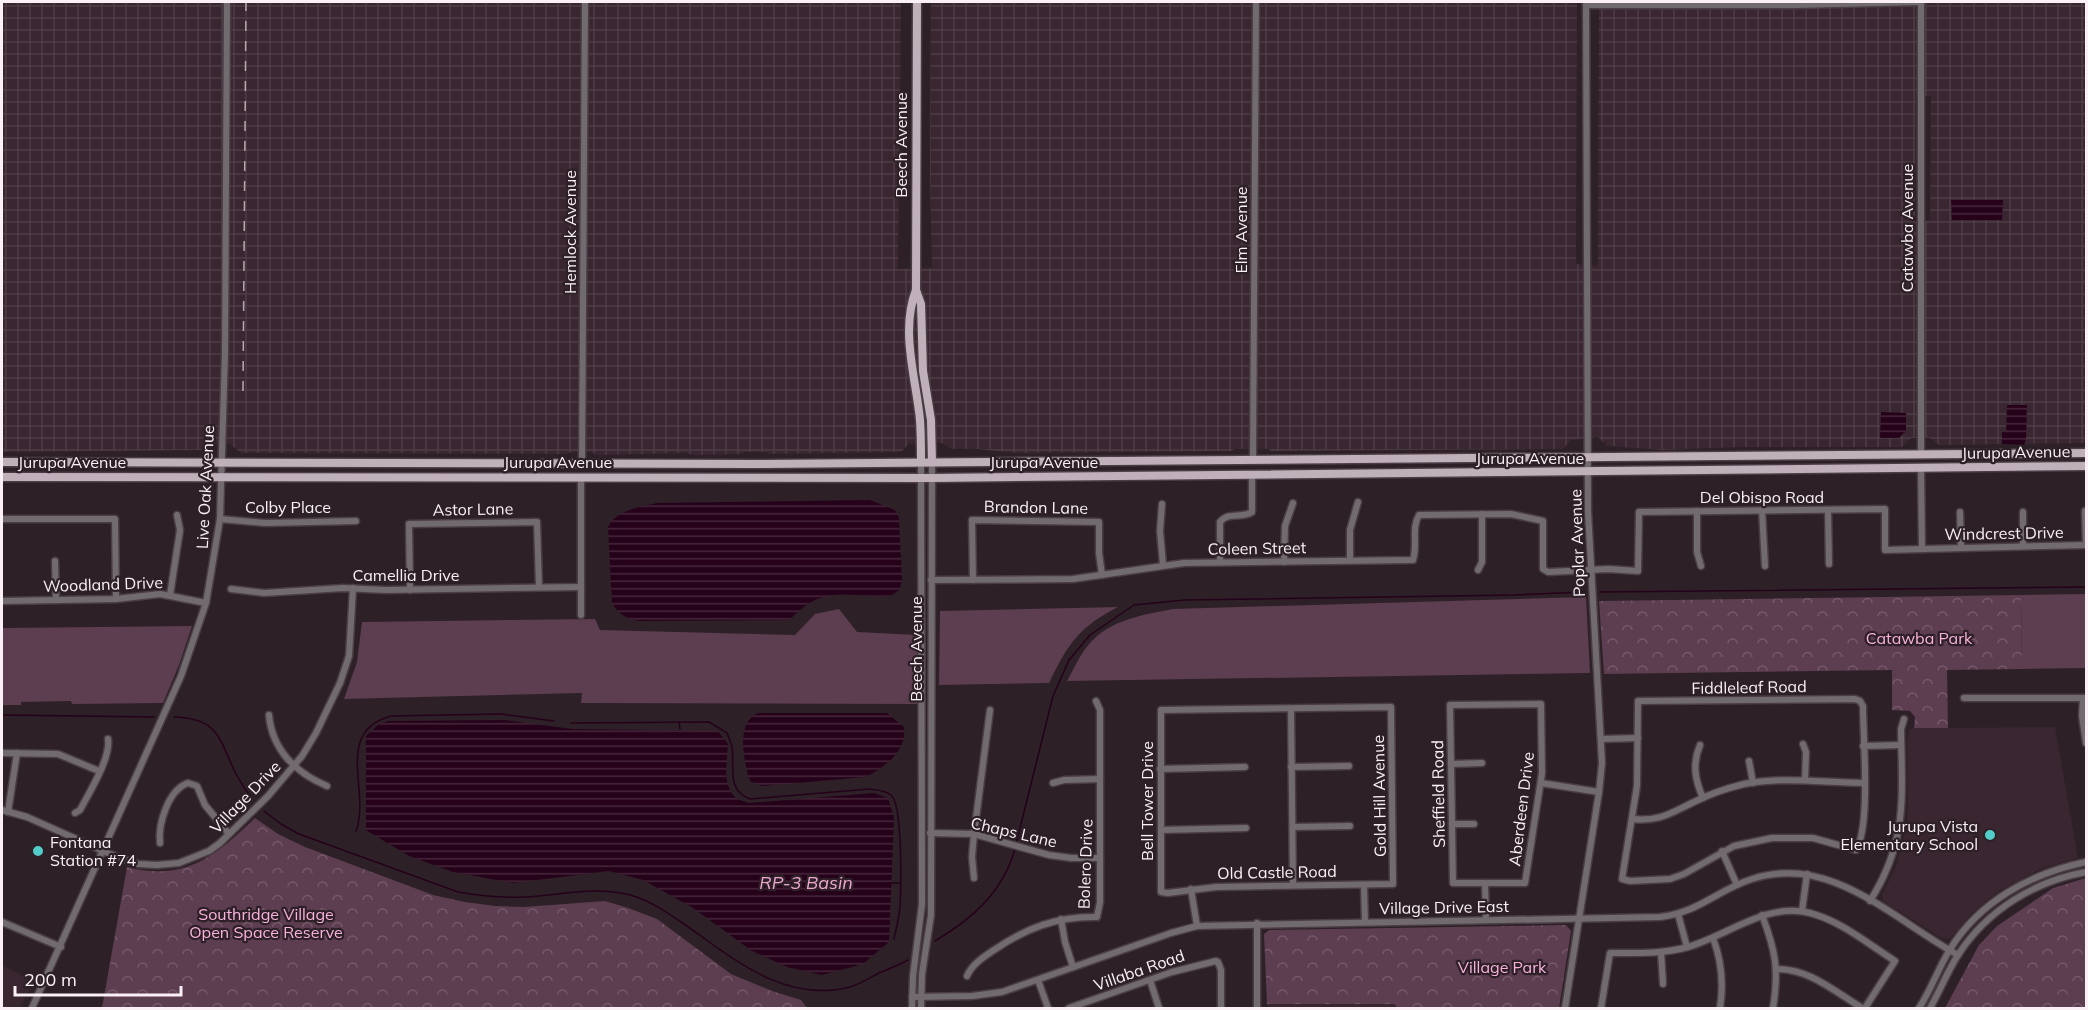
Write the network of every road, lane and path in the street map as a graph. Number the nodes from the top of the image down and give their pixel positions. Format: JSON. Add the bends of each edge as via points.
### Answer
{"nodes":[{"id":1,"x":227,"y":2,"type":"edge"},
{"id":2,"x":585,"y":2,"type":"edge"},
{"id":3,"x":917,"y":2,"type":"edge"},
{"id":4,"x":1256,"y":2,"type":"edge"},
{"id":5,"x":1921,"y":2,"type":"edge"},
{"id":6,"x":1586,"y":3,"type":"edge"},
{"id":7,"x":915,"y":290,"type":"junction"},
{"id":8,"x":2086,"y":453,"type":"edge"},
{"id":9,"x":1921,"y":454,"type":"junction"},
{"id":10,"x":1588,"y":458,"type":"junction"},
{"id":11,"x":1253,"y":459,"type":"junction"},
{"id":12,"x":2,"y":462,"type":"edge"},
{"id":13,"x":221,"y":462,"type":"junction"},
{"id":14,"x":921,"y":462,"type":"junction"},
{"id":15,"x":932,"y":462,"type":"junction"},
{"id":16,"x":582,"y":463,"type":"junction"},
{"id":17,"x":2086,"y":466,"type":"edge"},
{"id":18,"x":1921,"y":468,"type":"junction"},
{"id":19,"x":1588,"y":472,"type":"junction"},
{"id":20,"x":1252,"y":475,"type":"junction"},
{"id":21,"x":2,"y":477,"type":"edge"},
{"id":22,"x":221,"y":477,"type":"junction"},
{"id":23,"x":581,"y":477,"type":"junction"},
{"id":24,"x":921,"y":478,"type":"junction"},
{"id":25,"x":931,"y":478,"type":"junction"},
{"id":26,"x":1358,"y":502,"type":"dead end"},
{"id":27,"x":1293,"y":503,"type":"dead end"},
{"id":28,"x":1162,"y":504,"type":"dead end"},
{"id":29,"x":1762,"y":510,"type":"junction"},
{"id":30,"x":1828,"y":510,"type":"junction"},
{"id":31,"x":1696,"y":511,"type":"junction"},
{"id":32,"x":2085,"y":511,"type":"edge"},
{"id":33,"x":1960,"y":512,"type":"dead end"},
{"id":34,"x":2023,"y":512,"type":"dead end"},
{"id":35,"x":1482,"y":514,"type":"junction"},
{"id":36,"x":177,"y":515,"type":"dead end"},
{"id":37,"x":2,"y":519,"type":"edge"},
{"id":38,"x":220,"y":519,"type":"junction"},
{"id":39,"x":356,"y":521,"type":"dead end"},
{"id":40,"x":2086,"y":545,"type":"edge"},
{"id":41,"x":2023,"y":546,"type":"junction"},
{"id":42,"x":1961,"y":547,"type":"junction"},
{"id":43,"x":1922,"y":549,"type":"junction"},
{"id":44,"x":1886,"y":550,"type":"joint"},
{"id":45,"x":1350,"y":560,"type":"junction"},
{"id":46,"x":55,"y":561,"type":"dead end"},
{"id":47,"x":1220,"y":562,"type":"junction"},
{"id":48,"x":1284,"y":562,"type":"junction"},
{"id":49,"x":1829,"y":564,"type":"dead end"},
{"id":50,"x":1163,"y":565,"type":"junction"},
{"id":51,"x":1701,"y":566,"type":"dead end"},
{"id":52,"x":1765,"y":566,"type":"dead end"},
{"id":53,"x":1478,"y":570,"type":"dead end"},
{"id":54,"x":1591,"y":570,"type":"junction"},
{"id":55,"x":1102,"y":575,"type":"junction"},
{"id":56,"x":931,"y":580,"type":"junction"},
{"id":57,"x":973,"y":580,"type":"junction"},
{"id":58,"x":581,"y":586,"type":"junction"},
{"id":59,"x":539,"y":587,"type":"junction"},
{"id":60,"x":353,"y":588,"type":"junction"},
{"id":61,"x":231,"y":589,"type":"dead end"},
{"id":62,"x":410,"y":590,"type":"junction"},
{"id":63,"x":170,"y":595,"type":"junction"},
{"id":64,"x":116,"y":599,"type":"junction"},
{"id":65,"x":56,"y":600,"type":"junction"},
{"id":66,"x":2,"y":601,"type":"edge"},
{"id":67,"x":206,"y":603,"type":"junction"},
{"id":68,"x":581,"y":615,"type":"dead end"},
{"id":69,"x":1964,"y":698,"type":"dead end"},
{"id":70,"x":2085,"y":698,"type":"edge"},
{"id":71,"x":1096,"y":701,"type":"dead end"},
{"id":72,"x":1541,"y":704,"type":"joint"},
{"id":73,"x":1291,"y":709,"type":"junction"},
{"id":74,"x":990,"y":710,"type":"dead end"},
{"id":75,"x":269,"y":716,"type":"dead end"},
{"id":76,"x":1904,"y":719,"type":"dead end"},
{"id":77,"x":1638,"y":738,"type":"junction"},
{"id":78,"x":108,"y":739,"type":"dead end"},
{"id":79,"x":1601,"y":739,"type":"junction"},
{"id":80,"x":2086,"y":743,"type":"edge"},
{"id":81,"x":1803,"y":744,"type":"dead end"},
{"id":82,"x":1700,"y":745,"type":"dead end"},
{"id":83,"x":1901,"y":745,"type":"junction"},
{"id":84,"x":1863,"y":746,"type":"junction"},
{"id":85,"x":2,"y":753,"type":"edge"},
{"id":86,"x":17,"y":753,"type":"junction"},
{"id":87,"x":1749,"y":761,"type":"dead end"},
{"id":88,"x":1482,"y":763,"type":"dead end"},
{"id":89,"x":1451,"y":764,"type":"junction"},
{"id":90,"x":294,"y":765,"type":"junction"},
{"id":91,"x":1348,"y":766,"type":"dead end"},
{"id":92,"x":1245,"y":767,"type":"dead end"},
{"id":93,"x":1292,"y":767,"type":"junction"},
{"id":94,"x":1161,"y":769,"type":"junction"},
{"id":95,"x":99,"y":771,"type":"junction"},
{"id":96,"x":1100,"y":779,"type":"junction"},
{"id":97,"x":1805,"y":780,"type":"junction"},
{"id":98,"x":1053,"y":783,"type":"dead end"},
{"id":99,"x":1541,"y":783,"type":"junction"},
{"id":100,"x":1753,"y":783,"type":"junction"},
{"id":101,"x":1864,"y":783,"type":"junction"},
{"id":102,"x":327,"y":786,"type":"dead end"},
{"id":103,"x":1599,"y":792,"type":"junction"},
{"id":104,"x":1703,"y":798,"type":"junction"},
{"id":105,"x":5,"y":811,"type":"edge"},
{"id":106,"x":75,"y":813,"type":"dead end"},
{"id":107,"x":1632,"y":819,"type":"junction"},
{"id":108,"x":1452,"y":824,"type":"junction"},
{"id":109,"x":1474,"y":824,"type":"dead end"},
{"id":110,"x":1350,"y":826,"type":"dead end"},
{"id":111,"x":1293,"y":827,"type":"junction"},
{"id":112,"x":1246,"y":828,"type":"dead end"},
{"id":113,"x":1161,"y":830,"type":"junction"},
{"id":114,"x":923,"y":833,"type":"junction"},
{"id":115,"x":931,"y":833,"type":"junction"},
{"id":116,"x":229,"y":834,"type":"junction"},
{"id":117,"x":974,"y":834,"type":"junction"},
{"id":118,"x":160,"y":843,"type":"dead end"},
{"id":119,"x":103,"y":851,"type":"junction"},
{"id":120,"x":1722,"y":851,"type":"junction"},
{"id":121,"x":1100,"y":858,"type":"junction"},
{"id":122,"x":2086,"y":862,"type":"edge"},
{"id":123,"x":2086,"y":872,"type":"edge"},
{"id":124,"x":1807,"y":874,"type":"junction"},
{"id":125,"x":974,"y":878,"type":"dead end"},
{"id":126,"x":1485,"y":883,"type":"junction"},
{"id":127,"x":1393,"y":884,"type":"joint"},
{"id":128,"x":1293,"y":885,"type":"junction"},
{"id":129,"x":1364,"y":885,"type":"junction"},
{"id":130,"x":1737,"y":885,"type":"junction"},
{"id":131,"x":1191,"y":889,"type":"junction"},
{"id":132,"x":1161,"y":892,"type":"joint"},
{"id":133,"x":1870,"y":902,"type":"junction"},
{"id":134,"x":1802,"y":911,"type":"junction"},
{"id":135,"x":1678,"y":914,"type":"junction"},
{"id":136,"x":1762,"y":915,"type":"junction"},
{"id":137,"x":1061,"y":919,"type":"junction"},
{"id":138,"x":1580,"y":919,"type":"junction"},
{"id":139,"x":1486,"y":920,"type":"junction"},
{"id":140,"x":2,"y":922,"type":"edge"},
{"id":141,"x":1365,"y":922,"type":"junction"},
{"id":142,"x":1257,"y":923,"type":"junction"},
{"id":143,"x":1197,"y":926,"type":"junction"},
{"id":144,"x":1713,"y":938,"type":"junction"},
{"id":145,"x":61,"y":947,"type":"junction"},
{"id":146,"x":1687,"y":947,"type":"junction"},
{"id":147,"x":1950,"y":950,"type":"junction"},
{"id":148,"x":1661,"y":952,"type":"junction"},
{"id":149,"x":1958,"y":955,"type":"junction"},
{"id":150,"x":1073,"y":967,"type":"junction"},
{"id":151,"x":1777,"y":969,"type":"junction"},
{"id":152,"x":967,"y":975,"type":"dead end"},
{"id":153,"x":1038,"y":980,"type":"junction"},
{"id":154,"x":1150,"y":980,"type":"junction"},
{"id":155,"x":1663,"y":984,"type":"dead end"},
{"id":156,"x":921,"y":996,"type":"junction"},
{"id":157,"x":912,"y":997,"type":"junction"},
{"id":158,"x":32,"y":1008,"type":"edge"},
{"id":159,"x":912,"y":1008,"type":"edge"},
{"id":160,"x":921,"y":1008,"type":"edge"},
{"id":161,"x":1048,"y":1008,"type":"edge"},
{"id":162,"x":1074,"y":1008,"type":"edge"},
{"id":163,"x":1159,"y":1008,"type":"edge"},
{"id":164,"x":1221,"y":1008,"type":"edge"},
{"id":165,"x":1257,"y":1008,"type":"edge"},
{"id":166,"x":1565,"y":1008,"type":"edge"},
{"id":167,"x":1601,"y":1008,"type":"edge"},
{"id":168,"x":1720,"y":1008,"type":"edge"},
{"id":169,"x":1773,"y":1008,"type":"edge"},
{"id":170,"x":1863,"y":1008,"type":"edge"},
{"id":171,"x":1919,"y":1008,"type":"edge"},
{"id":172,"x":1930,"y":1008,"type":"edge"}],
"edges":[{"from":1,"to":13,"type":"street","name":"Live Oak Avenue"},
{"from":2,"to":16,"type":"street","name":"Hemlock Avenue"},
{"from":3,"to":7,"type":"main road","name":"Beech Avenue"},
{"from":4,"to":11,"type":"street","name":"Elm Avenue"},
{"from":5,"to":6,"type":"street"},
{"from":5,"to":9,"type":"street","name":"Catawba Avenue"},
{"from":6,"to":10,"type":"street","name":"Poplar Avenue"},
{"from":7,"to":14,"type":"main road","name":"Beech Avenue","via":[[910,304],[911,359],[920,419]]},
{"from":7,"to":15,"type":"main road","name":"Beech Avenue","via":[[921,304]]},
{"from":8,"to":9,"type":"main road","name":"Jurupa Avenue"},
{"from":9,"to":10,"type":"main road","name":"Jurupa Avenue"},
{"from":10,"to":11,"type":"main road","name":"Jurupa Avenue"},
{"from":10,"to":19,"type":"street","name":"Poplar Avenue"},
{"from":11,"to":15,"type":"main road","name":"Jurupa Avenue"},
{"from":12,"to":13,"type":"main road","name":"Jurupa Avenue"},
{"from":13,"to":16,"type":"main road","name":"Jurupa Avenue"},
{"from":13,"to":22,"type":"street","name":"Live Oak Avenue"},
{"from":14,"to":15,"type":"main road","name":"Jurupa Avenue"},
{"from":14,"to":16,"type":"main road","name":"Jurupa Avenue"},
{"from":14,"to":24,"type":"street","name":"Beech Avenue"},
{"from":15,"to":25,"type":"street","name":"Beech Avenue"},
{"from":17,"to":18,"type":"main road","name":"Jurupa Avenue"},
{"from":18,"to":19,"type":"main road","name":"Jurupa Avenue"},
{"from":18,"to":43,"type":"street"},
{"from":19,"to":20,"type":"main road","name":"Jurupa Avenue"},
{"from":19,"to":54,"type":"street","name":"Poplar Avenue"},
{"from":20,"to":25,"type":"main road","name":"Jurupa Avenue"},
{"from":20,"to":47,"type":"street","via":[[1252,512],[1228,516],[1220,522]]},
{"from":21,"to":22,"type":"main road","name":"Jurupa Avenue"},
{"from":22,"to":23,"type":"main road","name":"Jurupa Avenue"},
{"from":22,"to":38,"type":"street","name":"Live Oak Avenue"},
{"from":23,"to":24,"type":"main road","name":"Jurupa Avenue"},
{"from":23,"to":58,"type":"street"},
{"from":24,"to":25,"type":"main road","name":"Jurupa Avenue"},
{"from":24,"to":114,"type":"street","name":"Beech Avenue"},
{"from":25,"to":56,"type":"street","name":"Beech Avenue"},
{"from":26,"to":45,"type":"street","via":[[1350,530]]},
{"from":27,"to":48,"type":"street","via":[[1285,526]]},
{"from":28,"to":50,"type":"street"},
{"from":29,"to":30,"type":"street","name":"Del Obispo Road"},
{"from":29,"to":31,"type":"street","name":"Del Obispo Road"},
{"from":29,"to":52,"type":"street"},
{"from":30,"to":44,"type":"street","name":"Del Obispo Road","via":[[1885,509]]},
{"from":30,"to":49,"type":"street"},
{"from":31,"to":51,"type":"street"},
{"from":31,"to":54,"type":"street","name":"Del Obispo Road","via":[[1639,512],[1638,571]]},
{"from":32,"to":40,"type":"street"},
{"from":33,"to":42,"type":"street"},
{"from":34,"to":41,"type":"street"},
{"from":35,"to":45,"type":"street","name":"Coleen Street","via":[[1419,515],[1413,560]]},
{"from":35,"to":53,"type":"street","via":[[1482,562]]},
{"from":35,"to":54,"type":"street","name":"Coleen Street","via":[[1543,521],[1543,569]]},
{"from":36,"to":63,"type":"street","via":[[180,530]]},
{"from":37,"to":64,"type":"street","via":[[115,519]]},
{"from":38,"to":39,"type":"street","name":"Colby Place","via":[[261,523]]},
{"from":38,"to":67,"type":"street","name":"Live Oak Avenue"},
{"from":40,"to":41,"type":"street","name":"Windcrest Drive"},
{"from":41,"to":42,"type":"street","name":"Windcrest Drive"},
{"from":42,"to":43,"type":"street","name":"Windcrest Drive"},
{"from":43,"to":44,"type":"street","name":"Windcrest Drive"},
{"from":45,"to":48,"type":"street","name":"Coleen Street"},
{"from":46,"to":65,"type":"street"},
{"from":47,"to":48,"type":"street","name":"Coleen Street"},
{"from":47,"to":50,"type":"street","name":"Coleen Street"},
{"from":50,"to":55,"type":"street","name":"Coleen Street"},
{"from":54,"to":79,"type":"street","name":"Poplar Avenue"},
{"from":55,"to":57,"type":"street","name":"Coleen Street"},
{"from":55,"to":57,"type":"street","name":"Brandon Lane","via":[[1099,522],[972,520]]},
{"from":56,"to":57,"type":"street","name":"Coleen Street"},
{"from":56,"to":115,"type":"street","name":"Beech Avenue"},
{"from":58,"to":59,"type":"street","name":"Camellia Drive"},
{"from":58,"to":68,"type":"street"},
{"from":59,"to":62,"type":"street","name":"Camellia Drive"},
{"from":59,"to":62,"type":"street","name":"Astor Lane","via":[[537,522],[409,524]]},
{"from":60,"to":61,"type":"street","name":"Camellia Drive","via":[[264,593]]},
{"from":60,"to":62,"type":"street","name":"Camellia Drive"},
{"from":60,"to":90,"type":"street","name":"Village Drive","via":[[347,665],[322,722]]},
{"from":63,"to":64,"type":"street","name":"Woodland Drive"},
{"from":63,"to":67,"type":"street","name":"Woodland Drive"},
{"from":64,"to":65,"type":"street","name":"Woodland Drive"},
{"from":65,"to":66,"type":"street","name":"Woodland Drive"},
{"from":67,"to":119,"type":"street","name":"Live Oak Avenue","via":[[158,729]]},
{"from":69,"to":70,"type":"street"},
{"from":70,"to":80,"type":"street","via":[[2082,716]]},
{"from":71,"to":96,"type":"street","name":"Bolero Drive","via":[[1100,710]]},
{"from":72,"to":89,"type":"street","name":"Sheffield Road","via":[[1450,705]]},
{"from":72,"to":99,"type":"street","name":"Aberdeen Drive"},
{"from":73,"to":93,"type":"street"},
{"from":73,"to":94,"type":"street","name":"Bell Tower Drive","via":[[1161,710]]},
{"from":73,"to":127,"type":"street","name":"Gold Hill Avenue","via":[[1391,707]]},
{"from":74,"to":117,"type":"street"},
{"from":75,"to":90,"type":"street","via":[[276,745]]},
{"from":76,"to":83,"type":"street"},
{"from":77,"to":79,"type":"street"},
{"from":77,"to":84,"type":"street","name":"Fiddleleaf Road","via":[[1638,702],[1855,699],[1863,706]]},
{"from":77,"to":107,"type":"street"},
{"from":78,"to":95,"type":"street"},
{"from":79,"to":103,"type":"street","name":"Poplar Avenue"},
{"from":81,"to":97,"type":"street"},
{"from":82,"to":104,"type":"street","via":[[1695,774]]},
{"from":83,"to":84,"type":"street"},
{"from":83,"to":133,"type":"street","via":[[1899,834],[1888,868]]},
{"from":84,"to":101,"type":"street"},
{"from":85,"to":86,"type":"street"},
{"from":86,"to":95,"type":"street","via":[[58,754]]},
{"from":86,"to":105,"type":"street"},
{"from":87,"to":100,"type":"street"},
{"from":88,"to":89,"type":"street"},
{"from":89,"to":108,"type":"street","name":"Sheffield Road"},
{"from":90,"to":102,"type":"street"},
{"from":90,"to":116,"type":"street","name":"Village Drive"},
{"from":91,"to":93,"type":"street"},
{"from":92,"to":94,"type":"street"},
{"from":93,"to":111,"type":"street"},
{"from":94,"to":113,"type":"street","name":"Bell Tower Drive"},
{"from":95,"to":106,"type":"street"},
{"from":96,"to":98,"type":"street"},
{"from":96,"to":121,"type":"street","name":"Bolero Drive"},
{"from":97,"to":100,"type":"street"},
{"from":97,"to":101,"type":"street"},
{"from":99,"to":103,"type":"street"},
{"from":99,"to":126,"type":"street","name":"Aberdeen Drive","via":[[1525,883]]},
{"from":100,"to":104,"type":"street"},
{"from":101,"to":120,"type":"street","via":[[1863,826],[1856,849],[1813,838],[1781,837],[1746,842]]},
{"from":103,"to":138,"type":"street","name":"Poplar Avenue"},
{"from":104,"to":107,"type":"street","via":[[1664,818]]},
{"from":105,"to":119,"type":"street","name":"Village Drive"},
{"from":107,"to":120,"type":"street","via":[[1622,879],[1670,879]]},
{"from":108,"to":109,"type":"street"},
{"from":108,"to":126,"type":"street","name":"Sheffield Road","via":[[1453,883]]},
{"from":110,"to":111,"type":"street"},
{"from":111,"to":128,"type":"street"},
{"from":112,"to":113,"type":"street"},
{"from":113,"to":132,"type":"street","name":"Bell Tower Drive"},
{"from":114,"to":115,"type":"street","name":"Chaps Lane"},
{"from":114,"to":157,"type":"street","name":"Beech Avenue","via":[[922,913]]},
{"from":115,"to":117,"type":"street","name":"Chaps Lane"},
{"from":115,"to":156,"type":"street","name":"Beech Avenue","via":[[931,915]]},
{"from":116,"to":118,"type":"street","via":[[205,805],[197,786],[188,783],[166,810]]},
{"from":116,"to":119,"type":"street","name":"Village Drive","via":[[209,851],[172,864],[138,864]]},
{"from":117,"to":121,"type":"street","name":"Chaps Lane","via":[[1061,857]]},
{"from":117,"to":125,"type":"street"},
{"from":119,"to":145,"type":"street","name":"Live Oak Avenue"},
{"from":120,"to":130,"type":"street"},
{"from":121,"to":137,"type":"street","name":"Bolero Drive","via":[[1097,917]]},
{"from":122,"to":147,"type":"street","via":[[2035,877],[2008,892],[1976,919]]},
{"from":123,"to":149,"type":"street","via":[[2025,892],[1984,922]]},
{"from":124,"to":130,"type":"street","name":"Village Drive East","via":[[1772,874]]},
{"from":124,"to":133,"type":"street","name":"Village Drive East","via":[[1839,883]]},
{"from":124,"to":134,"type":"street"},
{"from":126,"to":139,"type":"street"},
{"from":127,"to":129,"type":"street","name":"Old Castle Road"},
{"from":128,"to":129,"type":"street","name":"Old Castle Road"},
{"from":128,"to":131,"type":"street","name":"Old Castle Road"},
{"from":129,"to":141,"type":"street"},
{"from":130,"to":135,"type":"street","name":"Village Drive East"},
{"from":131,"to":132,"type":"street","name":"Old Castle Road"},
{"from":131,"to":143,"type":"street"},
{"from":133,"to":147,"type":"street","name":"Village Drive East"},
{"from":134,"to":136,"type":"street"},
{"from":134,"to":170,"type":"street","via":[[1829,920],[1894,961]]},
{"from":135,"to":138,"type":"street","name":"Village Drive East"},
{"from":135,"to":146,"type":"street"},
{"from":136,"to":144,"type":"street"},
{"from":136,"to":151,"type":"street"},
{"from":137,"to":150,"type":"street"},
{"from":137,"to":152,"type":"street","name":"Bolero Drive","via":[[1008,940]]},
{"from":138,"to":139,"type":"street","name":"Village Drive East"},
{"from":138,"to":166,"type":"street","name":"Poplar Avenue"},
{"from":139,"to":141,"type":"street","name":"Village Drive East"},
{"from":140,"to":145,"type":"street"},
{"from":141,"to":142,"type":"street","name":"Village Drive East"},
{"from":142,"to":143,"type":"street","name":"Village Drive East"},
{"from":142,"to":165,"type":"street"},
{"from":143,"to":150,"type":"street","name":"Village Drive East"},
{"from":144,"to":146,"type":"street"},
{"from":144,"to":168,"type":"street","via":[[1722,966]]},
{"from":145,"to":158,"type":"street","name":"Live Oak Avenue"},
{"from":146,"to":148,"type":"street"},
{"from":147,"to":149,"type":"street","name":"Village Drive East"},
{"from":147,"to":171,"type":"street"},
{"from":148,"to":155,"type":"street"},
{"from":148,"to":167,"type":"street","via":[[1610,953]]},
{"from":149,"to":172,"type":"street"},
{"from":150,"to":153,"type":"street","name":"Village Drive East"},
{"from":151,"to":169,"type":"street"},
{"from":151,"to":170,"type":"street","via":[[1800,971]]},
{"from":153,"to":156,"type":"street","name":"Village Drive East","via":[[988,995]]},
{"from":153,"to":161,"type":"street"},
{"from":154,"to":162,"type":"street","name":"Villaba Road"},
{"from":154,"to":163,"type":"street"},
{"from":154,"to":164,"type":"street","name":"Villaba Road","via":[[1218,962]]},
{"from":156,"to":157,"type":"street","name":"Village Drive East"},
{"from":156,"to":160,"type":"street","name":"Beech Avenue"},
{"from":157,"to":159,"type":"street","name":"Beech Avenue"}]}
